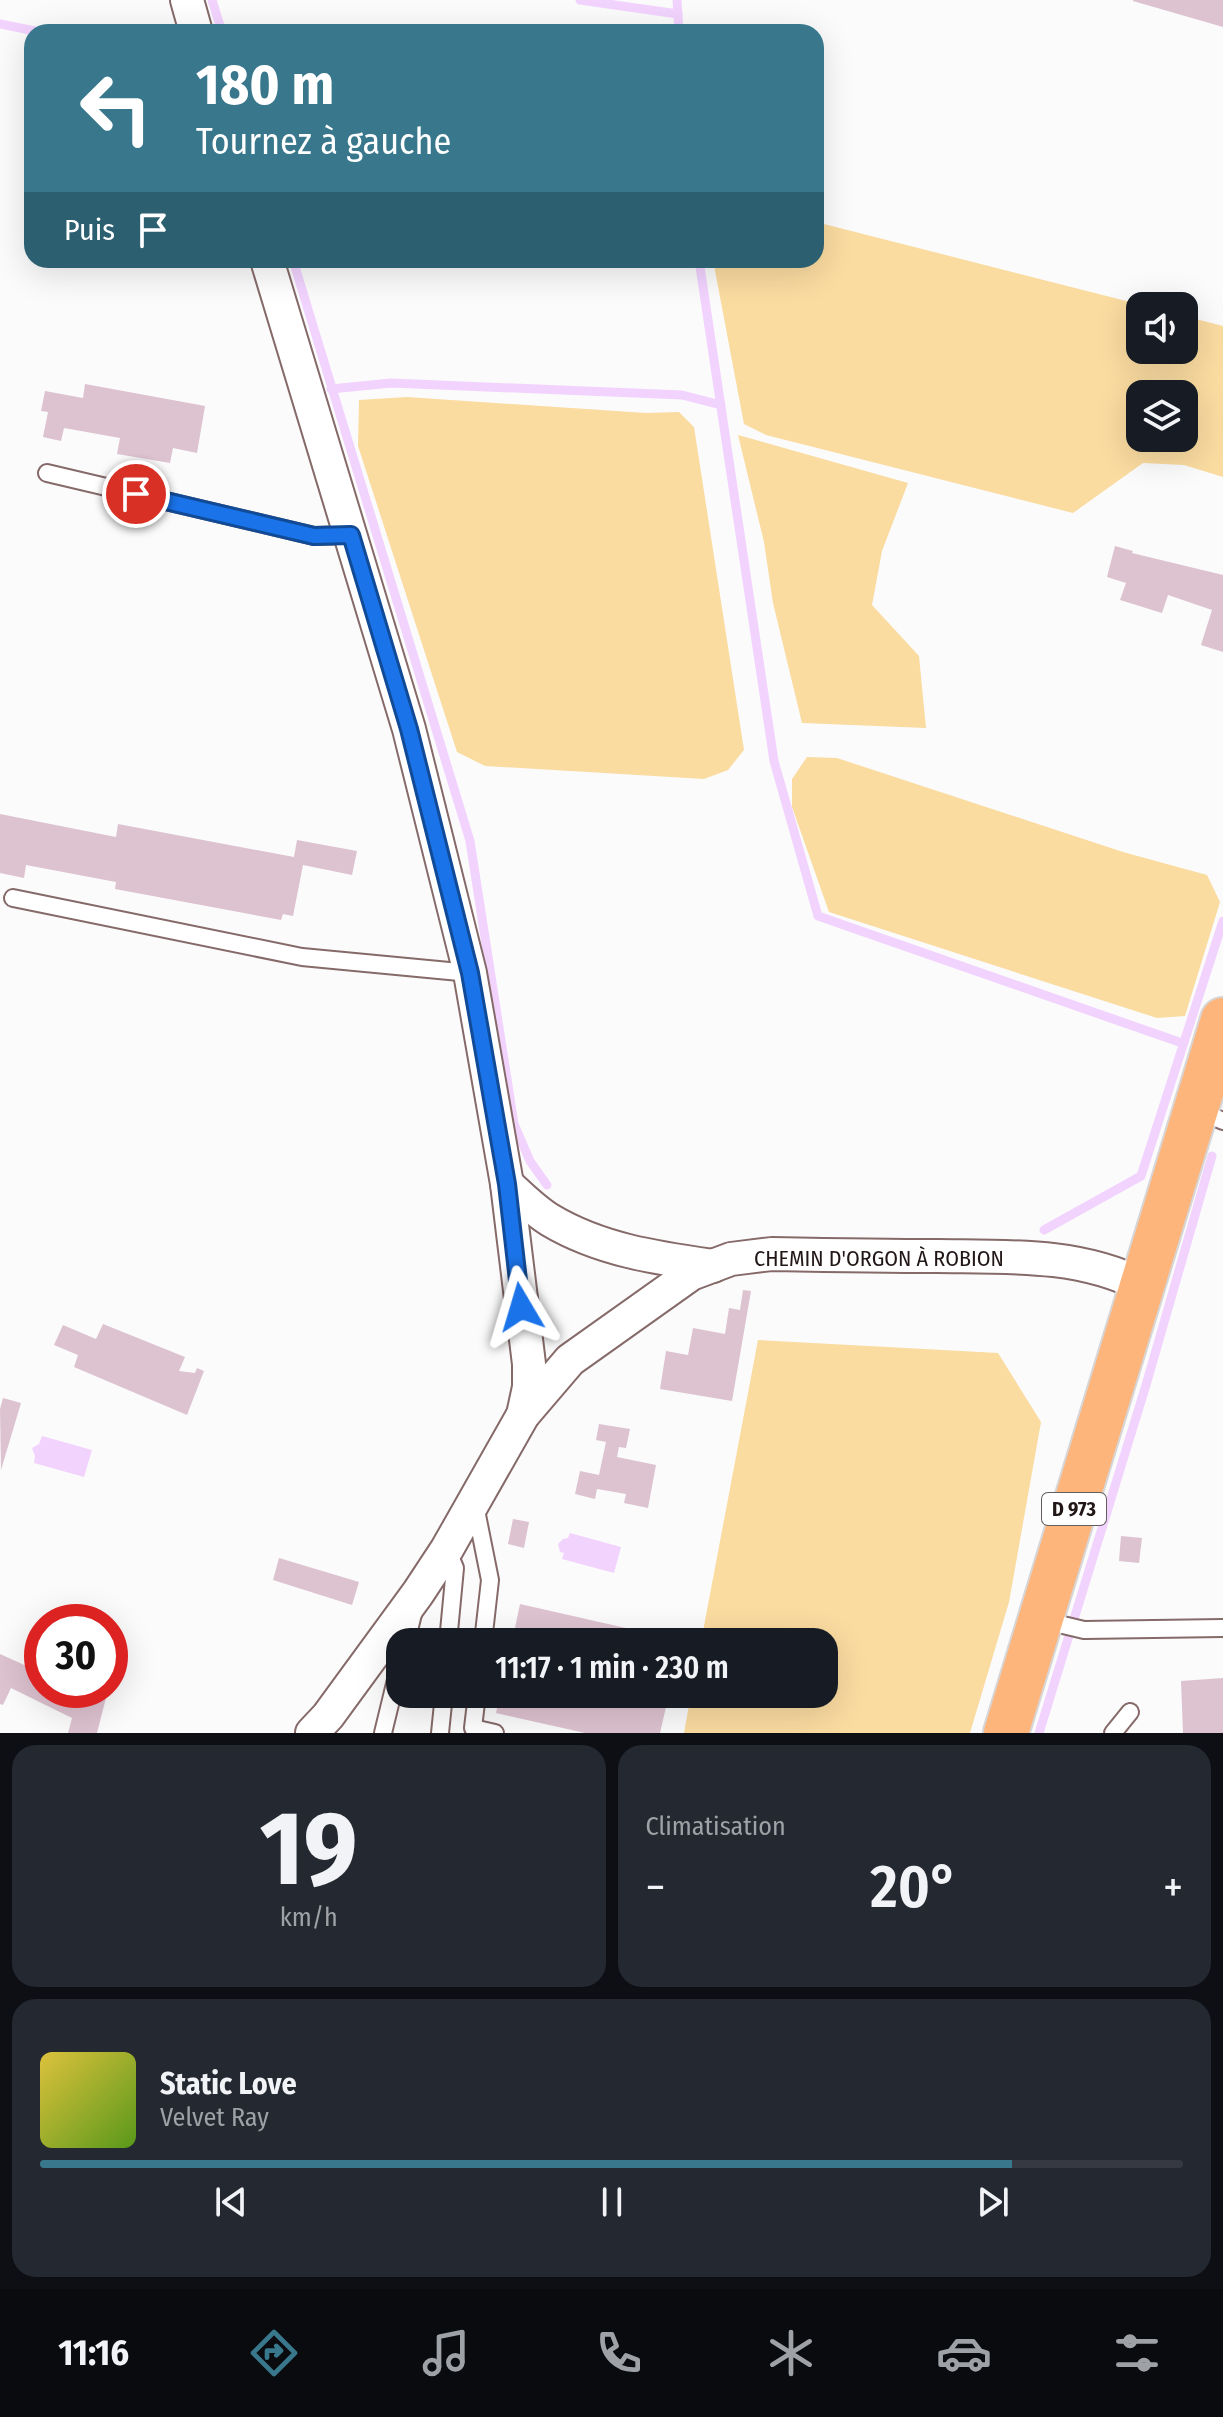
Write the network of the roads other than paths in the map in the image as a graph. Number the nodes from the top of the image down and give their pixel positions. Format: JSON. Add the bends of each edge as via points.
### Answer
{"nodes":[{"id":1,"x":187,"y":0,"type":"edge"},
{"id":2,"x":194,"y":24,"type":"edge"},
{"id":3,"x":269,"y":268,"type":"edge"},
{"id":4,"x":47,"y":473,"type":"dead end"},
{"id":5,"x":351,"y":535,"type":"junction"},
{"id":6,"x":13,"y":898,"type":"dead end"},
{"id":7,"x":470,"y":973,"type":"junction"},
{"id":8,"x":1223,"y":1020,"type":"edge"},
{"id":9,"x":1209,"y":1115,"type":"edge"},
{"id":10,"x":507,"y":1184,"type":"junction"},
{"id":11,"x":713,"y":1266,"type":"junction"},
{"id":12,"x":1141,"y":1285,"type":"junction"},
{"id":13,"x":523,"y":1415,"type":"junction"},
{"id":14,"x":474,"y":1500,"type":"junction"},
{"id":15,"x":447,"y":1549,"type":"junction"},
{"id":16,"x":418,"y":1593,"type":"junction"},
{"id":17,"x":1040,"y":1620,"type":"junction"},
{"id":18,"x":409,"y":1628,"type":"edge"},
{"id":19,"x":449,"y":1628,"type":"edge"},
{"id":20,"x":485,"y":1628,"type":"edge"},
{"id":21,"x":1223,"y":1628,"type":"edge"},
{"id":22,"x":389,"y":1708,"type":"edge"},
{"id":23,"x":443,"y":1708,"type":"edge"},
{"id":24,"x":475,"y":1708,"type":"edge"},
{"id":25,"x":1130,"y":1712,"type":"dead end"},
{"id":26,"x":312,"y":1733,"type":"edge"},
{"id":27,"x":383,"y":1733,"type":"edge"},
{"id":28,"x":440,"y":1733,"type":"edge"},
{"id":29,"x":495,"y":1733,"type":"edge"},
{"id":30,"x":1006,"y":1733,"type":"edge"},
{"id":31,"x":1113,"y":1733,"type":"edge"}],
"edges":[{"from":1,"to":2,"type":"street"},
{"from":3,"to":5,"type":"street"},
{"from":4,"to":5,"type":"lane","via":[[314,536]]},
{"from":5,"to":7,"type":"street","via":[[409,729]]},
{"from":6,"to":7,"type":"lane","via":[[302,957]]},
{"from":7,"to":10,"type":"street"},
{"from":8,"to":9,"type":"main road","number":"D 973"},
{"from":9,"to":12,"type":"main road","number":"D 973"},
{"from":10,"to":11,"type":"street","via":[[549,1220],[598,1242],[644,1256]]},
{"from":10,"to":13,"type":"street","via":[[529,1364]]},
{"from":11,"to":12,"type":"street","name":"CHEMIN D'ORGON À ROBION","via":[[772,1254],[1026,1258],[1072,1262]]},
{"from":11,"to":13,"type":"street","name":"CHEMIN D'ORGON À ROBION","via":[[691,1274],[570,1360]]},
{"from":12,"to":17,"type":"main road","number":"D 973"},
{"from":13,"to":14,"type":"street","name":"CHEMIN D'ORGON À ROBION"},
{"from":14,"to":15,"type":"street","name":"CHEMIN D'ORGON À ROBION"},
{"from":14,"to":20,"type":"lane","via":[[490,1580]]},
{"from":15,"to":16,"type":"street","name":"CHEMIN D'ORGON À ROBION"},
{"from":15,"to":19,"type":"lane","via":[[455,1568]]},
{"from":16,"to":18,"type":"lane"},
{"from":16,"to":26,"type":"street","name":"CHEMIN D'ORGON À ROBION"},
{"from":17,"to":21,"type":"lane","via":[[1084,1630]]},
{"from":17,"to":30,"type":"main road","number":"D 973"},
{"from":22,"to":27,"type":"lane"},
{"from":23,"to":28,"type":"lane"},
{"from":24,"to":29,"type":"lane","via":[[473,1728]]},
{"from":25,"to":31,"type":"lane"}]}
